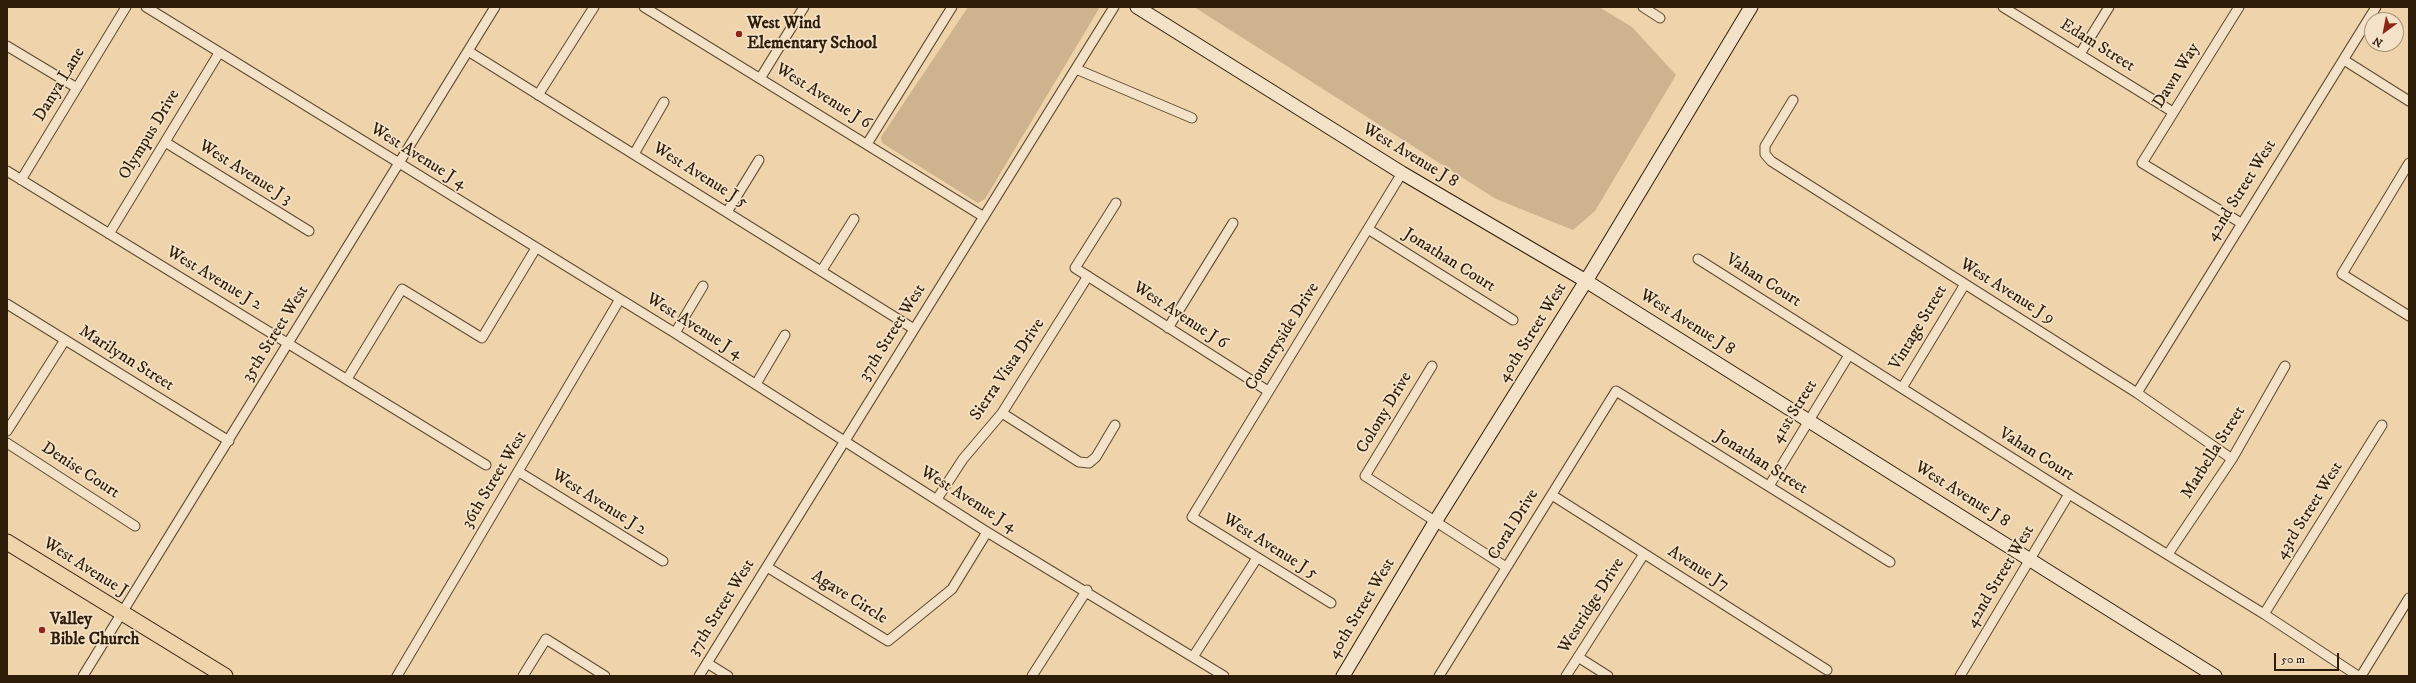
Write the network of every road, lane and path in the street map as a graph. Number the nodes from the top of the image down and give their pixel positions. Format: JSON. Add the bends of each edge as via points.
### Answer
{"nodes":[{"id":1,"x":126,"y":7,"type":"edge"},
{"id":2,"x":146,"y":7,"type":"edge"},
{"id":3,"x":495,"y":7,"type":"edge"},
{"id":4,"x":594,"y":7,"type":"edge"},
{"id":5,"x":644,"y":7,"type":"edge"},
{"id":6,"x":804,"y":7,"type":"edge"},
{"id":7,"x":952,"y":7,"type":"edge"},
{"id":8,"x":1114,"y":7,"type":"edge"},
{"id":9,"x":1137,"y":7,"type":"edge"},
{"id":10,"x":1643,"y":7,"type":"edge"},
{"id":11,"x":1751,"y":7,"type":"edge"},
{"id":12,"x":2003,"y":7,"type":"edge"},
{"id":13,"x":2109,"y":7,"type":"edge"},
{"id":14,"x":2238,"y":7,"type":"edge"},
{"id":15,"x":2376,"y":7,"type":"edge"},
{"id":16,"x":1660,"y":18,"type":"dead end"},
{"id":17,"x":7,"y":46,"type":"edge"},
{"id":18,"x":468,"y":51,"type":"junction"},
{"id":19,"x":219,"y":53,"type":"junction"},
{"id":20,"x":2080,"y":54,"type":"junction"},
{"id":21,"x":2344,"y":60,"type":"junction"},
{"id":22,"x":1076,"y":69,"type":"junction"},
{"id":23,"x":760,"y":77,"type":"junction"},
{"id":24,"x":77,"y":88,"type":"junction"},
{"id":25,"x":538,"y":95,"type":"junction"},
{"id":26,"x":1793,"y":100,"type":"dead end"},
{"id":27,"x":2409,"y":101,"type":"edge"},
{"id":28,"x":664,"y":102,"type":"dead end"},
{"id":29,"x":2173,"y":112,"type":"junction"},
{"id":30,"x":1192,"y":118,"type":"dead end"},
{"id":31,"x":165,"y":142,"type":"junction"},
{"id":32,"x":867,"y":144,"type":"junction"},
{"id":33,"x":634,"y":154,"type":"junction"},
{"id":34,"x":759,"y":160,"type":"dead end"},
{"id":35,"x":2409,"y":163,"type":"edge"},
{"id":36,"x":399,"y":164,"type":"junction"},
{"id":37,"x":7,"y":171,"type":"edge"},
{"id":38,"x":1402,"y":173,"type":"junction"},
{"id":39,"x":2406,"y":175,"type":"edge"},
{"id":40,"x":21,"y":180,"type":"junction"},
{"id":41,"x":1116,"y":203,"type":"dead end"},
{"id":42,"x":727,"y":212,"type":"junction"},
{"id":43,"x":984,"y":217,"type":"junction"},
{"id":44,"x":854,"y":219,"type":"dead end"},
{"id":45,"x":1233,"y":223,"type":"dead end"},
{"id":46,"x":2241,"y":224,"type":"junction"},
{"id":47,"x":1368,"y":229,"type":"junction"},
{"id":48,"x":309,"y":231,"type":"dead end"},
{"id":49,"x":109,"y":234,"type":"junction"},
{"id":50,"x":536,"y":248,"type":"junction"},
{"id":51,"x":1698,"y":259,"type":"dead end"},
{"id":52,"x":822,"y":270,"type":"junction"},
{"id":53,"x":1088,"y":276,"type":"junction"},
{"id":54,"x":1586,"y":281,"type":"junction"},
{"id":55,"x":1965,"y":284,"type":"junction"},
{"id":56,"x":703,"y":286,"type":"dead end"},
{"id":57,"x":620,"y":300,"type":"junction"},
{"id":58,"x":7,"y":304,"type":"edge"},
{"id":59,"x":2409,"y":316,"type":"edge"},
{"id":60,"x":1513,"y":320,"type":"dead end"},
{"id":61,"x":1168,"y":328,"type":"junction"},
{"id":62,"x":914,"y":329,"type":"junction"},
{"id":63,"x":675,"y":333,"type":"junction"},
{"id":64,"x":785,"y":335,"type":"dead end"},
{"id":65,"x":65,"y":340,"type":"junction"},
{"id":66,"x":289,"y":344,"type":"junction"},
{"id":67,"x":1849,"y":355,"type":"junction"},
{"id":68,"x":1432,"y":366,"type":"dead end"},
{"id":69,"x":2285,"y":366,"type":"dead end"},
{"id":70,"x":347,"y":379,"type":"junction"},
{"id":71,"x":756,"y":384,"type":"junction"},
{"id":72,"x":1902,"y":388,"type":"junction"},
{"id":73,"x":1268,"y":391,"type":"junction"},
{"id":74,"x":1616,"y":391,"type":"joint"},
{"id":75,"x":2136,"y":393,"type":"junction"},
{"id":76,"x":1002,"y":413,"type":"junction"},
{"id":77,"x":1809,"y":420,"type":"junction"},
{"id":78,"x":1115,"y":425,"type":"dead end"},
{"id":79,"x":2382,"y":425,"type":"dead end"},
{"id":80,"x":7,"y":431,"type":"edge"},
{"id":81,"x":229,"y":441,"type":"junction"},
{"id":82,"x":845,"y":441,"type":"junction"},
{"id":83,"x":7,"y":443,"type":"edge"},
{"id":84,"x":2232,"y":459,"type":"junction"},
{"id":85,"x":486,"y":466,"type":"dead end"},
{"id":86,"x":519,"y":472,"type":"junction"},
{"id":87,"x":1768,"y":486,"type":"junction"},
{"id":88,"x":2069,"y":494,"type":"junction"},
{"id":89,"x":1552,"y":495,"type":"junction"},
{"id":90,"x":937,"y":499,"type":"junction"},
{"id":91,"x":1192,"y":517,"type":"joint"},
{"id":92,"x":1435,"y":522,"type":"junction"},
{"id":93,"x":135,"y":526,"type":"dead end"},
{"id":94,"x":987,"y":532,"type":"junction"},
{"id":95,"x":7,"y":542,"type":"edge"},
{"id":96,"x":1644,"y":554,"type":"junction"},
{"id":97,"x":2168,"y":554,"type":"junction"},
{"id":98,"x":1257,"y":558,"type":"junction"},
{"id":99,"x":2031,"y":559,"type":"junction"},
{"id":100,"x":663,"y":561,"type":"dead end"},
{"id":101,"x":1890,"y":562,"type":"dead end"},
{"id":102,"x":767,"y":567,"type":"junction"},
{"id":103,"x":1506,"y":567,"type":"junction"},
{"id":104,"x":1087,"y":590,"type":"junction"},
{"id":105,"x":2409,"y":598,"type":"edge"},
{"id":106,"x":1331,"y":603,"type":"dead end"},
{"id":107,"x":122,"y":613,"type":"junction"},
{"id":108,"x":2264,"y":614,"type":"junction"},
{"id":109,"x":1193,"y":657,"type":"junction"},
{"id":110,"x":1578,"y":657,"type":"junction"},
{"id":111,"x":707,"y":663,"type":"junction"},
{"id":112,"x":1827,"y":670,"type":"dead end"},
{"id":113,"x":83,"y":676,"type":"edge"},
{"id":114,"x":225,"y":676,"type":"edge"},
{"id":115,"x":397,"y":676,"type":"edge"},
{"id":116,"x":523,"y":676,"type":"edge"},
{"id":117,"x":605,"y":676,"type":"edge"},
{"id":118,"x":699,"y":676,"type":"edge"},
{"id":119,"x":728,"y":676,"type":"edge"},
{"id":120,"x":1033,"y":676,"type":"edge"},
{"id":121,"x":1224,"y":676,"type":"edge"},
{"id":122,"x":1343,"y":676,"type":"edge"},
{"id":123,"x":1439,"y":676,"type":"edge"},
{"id":124,"x":1566,"y":676,"type":"edge"},
{"id":125,"x":1608,"y":676,"type":"edge"},
{"id":126,"x":1960,"y":676,"type":"edge"},
{"id":127,"x":2215,"y":676,"type":"edge"},
{"id":128,"x":2358,"y":676,"type":"edge"},
{"id":129,"x":2361,"y":676,"type":"edge"}],
"edges":[{"from":1,"to":24,"type":"street","name":"Danya Lane"},
{"from":2,"to":19,"type":"street","name":"West Avenue J 4"},
{"from":3,"to":18,"type":"street","name":"35th Street West"},
{"from":4,"to":25,"type":"street"},
{"from":5,"to":23,"type":"street","name":"West Avenue J 6"},
{"from":6,"to":23,"type":"street"},
{"from":7,"to":32,"type":"street"},
{"from":8,"to":22,"type":"street","name":"37th Street West"},
{"from":9,"to":38,"type":"street","name":"West Avenue J 8"},
{"from":10,"to":16,"type":"street"},
{"from":11,"to":54,"type":"street","name":"40th Street West"},
{"from":12,"to":20,"type":"street","name":"Edam Street"},
{"from":13,"to":20,"type":"street"},
{"from":14,"to":29,"type":"street","name":"Dawn Way"},
{"from":15,"to":21,"type":"street","name":"42nd Street West"},
{"from":17,"to":24,"type":"street"},
{"from":18,"to":25,"type":"street","name":"West Avenue J 5"},
{"from":18,"to":36,"type":"street","name":"35th Street West"},
{"from":19,"to":31,"type":"street","name":"Olympus Drive"},
{"from":19,"to":36,"type":"street","name":"West Avenue J 4"},
{"from":20,"to":29,"type":"street","name":"Edam Street"},
{"from":21,"to":27,"type":"street"},
{"from":21,"to":46,"type":"street","name":"42nd Street West"},
{"from":22,"to":30,"type":"street"},
{"from":22,"to":43,"type":"street","name":"37th Street West"},
{"from":23,"to":32,"type":"street","name":"West Avenue J 6"},
{"from":24,"to":40,"type":"street","name":"Danya Lane"},
{"from":25,"to":33,"type":"street","name":"West Avenue J 5"},
{"from":26,"to":55,"type":"street","name":"West Avenue J 9","via":[[1765,146],[1765,154],[1771,162]]},
{"from":28,"to":33,"type":"street"},
{"from":29,"to":46,"type":"street","name":"Dawn Way","via":[[2142,163]]},
{"from":31,"to":48,"type":"street","name":"West Avenue J 3"},
{"from":31,"to":49,"type":"street","name":"Olympus Drive"},
{"from":32,"to":43,"type":"street","name":"West Avenue J 6"},
{"from":33,"to":42,"type":"street","name":"West Avenue J 5"},
{"from":34,"to":42,"type":"street"},
{"from":35,"to":39,"type":"street"},
{"from":36,"to":50,"type":"street","name":"West Avenue J 4"},
{"from":36,"to":66,"type":"street","name":"35th Street West"},
{"from":37,"to":40,"type":"street","name":"West Avenue J 2"},
{"from":38,"to":47,"type":"street","name":"Countryside Drive"},
{"from":38,"to":54,"type":"street","name":"West Avenue J 8"},
{"from":39,"to":59,"type":"street","via":[[2342,274]]},
{"from":40,"to":49,"type":"street","name":"West Avenue J 2"},
{"from":41,"to":53,"type":"street","name":"West Avenue J 6","via":[[1075,268]]},
{"from":42,"to":52,"type":"street","name":"West Avenue J 5"},
{"from":43,"to":62,"type":"street","name":"37th Street West"},
{"from":44,"to":52,"type":"street"},
{"from":45,"to":61,"type":"street"},
{"from":46,"to":75,"type":"street","name":"42nd Street West"},
{"from":47,"to":60,"type":"street","name":"Jonathan Court"},
{"from":47,"to":73,"type":"street","name":"Countryside Drive"},
{"from":49,"to":66,"type":"street","name":"West Avenue J 2"},
{"from":50,"to":57,"type":"street","name":"West Avenue J 4"},
{"from":50,"to":70,"type":"street","via":[[482,338],[402,288]]},
{"from":51,"to":67,"type":"street","name":"Vahan Court"},
{"from":52,"to":62,"type":"street","name":"West Avenue J 5"},
{"from":53,"to":61,"type":"street","name":"West Avenue J 6"},
{"from":53,"to":76,"type":"street","name":"Sierra Vista Drive"},
{"from":54,"to":77,"type":"street","name":"West Avenue J 8"},
{"from":54,"to":92,"type":"street","name":"40th Street West"},
{"from":55,"to":72,"type":"street","name":"Vintage Street"},
{"from":55,"to":75,"type":"street","name":"West Avenue J 9"},
{"from":56,"to":63,"type":"street"},
{"from":57,"to":63,"type":"street","name":"West Avenue J 4"},
{"from":57,"to":86,"type":"street","name":"36th Street West"},
{"from":58,"to":65,"type":"street","name":"Marilynn Street"},
{"from":61,"to":73,"type":"street","name":"West Avenue J 6"},
{"from":62,"to":82,"type":"street","name":"37th Street West"},
{"from":63,"to":71,"type":"street","name":"West Avenue J 4"},
{"from":64,"to":71,"type":"street"},
{"from":65,"to":80,"type":"street"},
{"from":65,"to":81,"type":"street","name":"Marilynn Street"},
{"from":66,"to":70,"type":"street","name":"West Avenue J 2"},
{"from":66,"to":81,"type":"street","name":"35th Street West"},
{"from":67,"to":72,"type":"street","name":"Vahan Court"},
{"from":67,"to":77,"type":"street","name":"41st Street"},
{"from":68,"to":92,"type":"street","name":"Colony Drive","via":[[1365,476]]},
{"from":69,"to":84,"type":"street","name":"Marbella Street"},
{"from":70,"to":85,"type":"street","name":"West Avenue J 2"},
{"from":71,"to":82,"type":"street","name":"West Avenue J 4"},
{"from":72,"to":88,"type":"street","name":"Vahan Court"},
{"from":73,"to":91,"type":"street","name":"Countryside Drive"},
{"from":74,"to":87,"type":"street","name":"Jonathan Street"},
{"from":74,"to":89,"type":"street","name":"Coral Drive"},
{"from":75,"to":84,"type":"street","name":"West Avenue J 9"},
{"from":76,"to":78,"type":"street","via":[[1080,462],[1089,463],[1096,457]]},
{"from":76,"to":90,"type":"street","name":"Sierra Vista Drive","via":[[963,460]]},
{"from":77,"to":87,"type":"street","name":"41st Street"},
{"from":77,"to":99,"type":"street","name":"West Avenue J 8"},
{"from":79,"to":108,"type":"street","name":"43rd Street West"},
{"from":81,"to":107,"type":"street","name":"35th Street West"},
{"from":82,"to":90,"type":"street","name":"West Avenue J 4"},
{"from":82,"to":102,"type":"street","name":"37th Street West"},
{"from":83,"to":93,"type":"street","name":"Denise Court"},
{"from":84,"to":97,"type":"street","name":"Marbella Street"},
{"from":86,"to":100,"type":"street","name":"West Avenue J 2"},
{"from":86,"to":115,"type":"street","name":"36th Street West"},
{"from":87,"to":101,"type":"street","name":"Jonathan Street"},
{"from":88,"to":97,"type":"street","name":"Vahan Court"},
{"from":88,"to":99,"type":"street","name":"42nd Street West"},
{"from":89,"to":96,"type":"street","name":"Avenue J7"},
{"from":89,"to":103,"type":"street","name":"Coral Drive"},
{"from":90,"to":94,"type":"street","name":"West Avenue J 4"},
{"from":91,"to":98,"type":"street","name":"West Avenue J 5"},
{"from":92,"to":103,"type":"street"},
{"from":92,"to":122,"type":"street","name":"40th Street West"},
{"from":94,"to":102,"type":"street","name":"Agave Circle","via":[[952,590],[888,641]]},
{"from":94,"to":104,"type":"street","name":"West Avenue J 4"},
{"from":95,"to":107,"type":"main road","name":"West Avenue J"},
{"from":96,"to":110,"type":"street","name":"Westridge Drive"},
{"from":96,"to":112,"type":"street","name":"Avenue J7"},
{"from":97,"to":108,"type":"street","name":"Vahan Court"},
{"from":98,"to":106,"type":"street","name":"West Avenue J 5"},
{"from":98,"to":109,"type":"street"},
{"from":99,"to":126,"type":"street","name":"42nd Street West"},
{"from":99,"to":127,"type":"street","name":"West Avenue J 8"},
{"from":102,"to":111,"type":"street","name":"37th Street West"},
{"from":103,"to":123,"type":"street","name":"Coral Drive"},
{"from":104,"to":109,"type":"street","name":"West Avenue J 4"},
{"from":104,"to":120,"type":"street"},
{"from":105,"to":129,"type":"street"},
{"from":107,"to":113,"type":"street","name":"35th Street West"},
{"from":107,"to":114,"type":"main road","name":"West Avenue J"},
{"from":108,"to":128,"type":"street","name":"Vahan Court"},
{"from":109,"to":121,"type":"street","name":"West Avenue J 4"},
{"from":110,"to":124,"type":"street","name":"Westridge Drive"},
{"from":110,"to":125,"type":"street"},
{"from":111,"to":118,"type":"street","name":"37th Street West"},
{"from":111,"to":119,"type":"street"},
{"from":116,"to":117,"type":"street","via":[[546,639]]}]}
